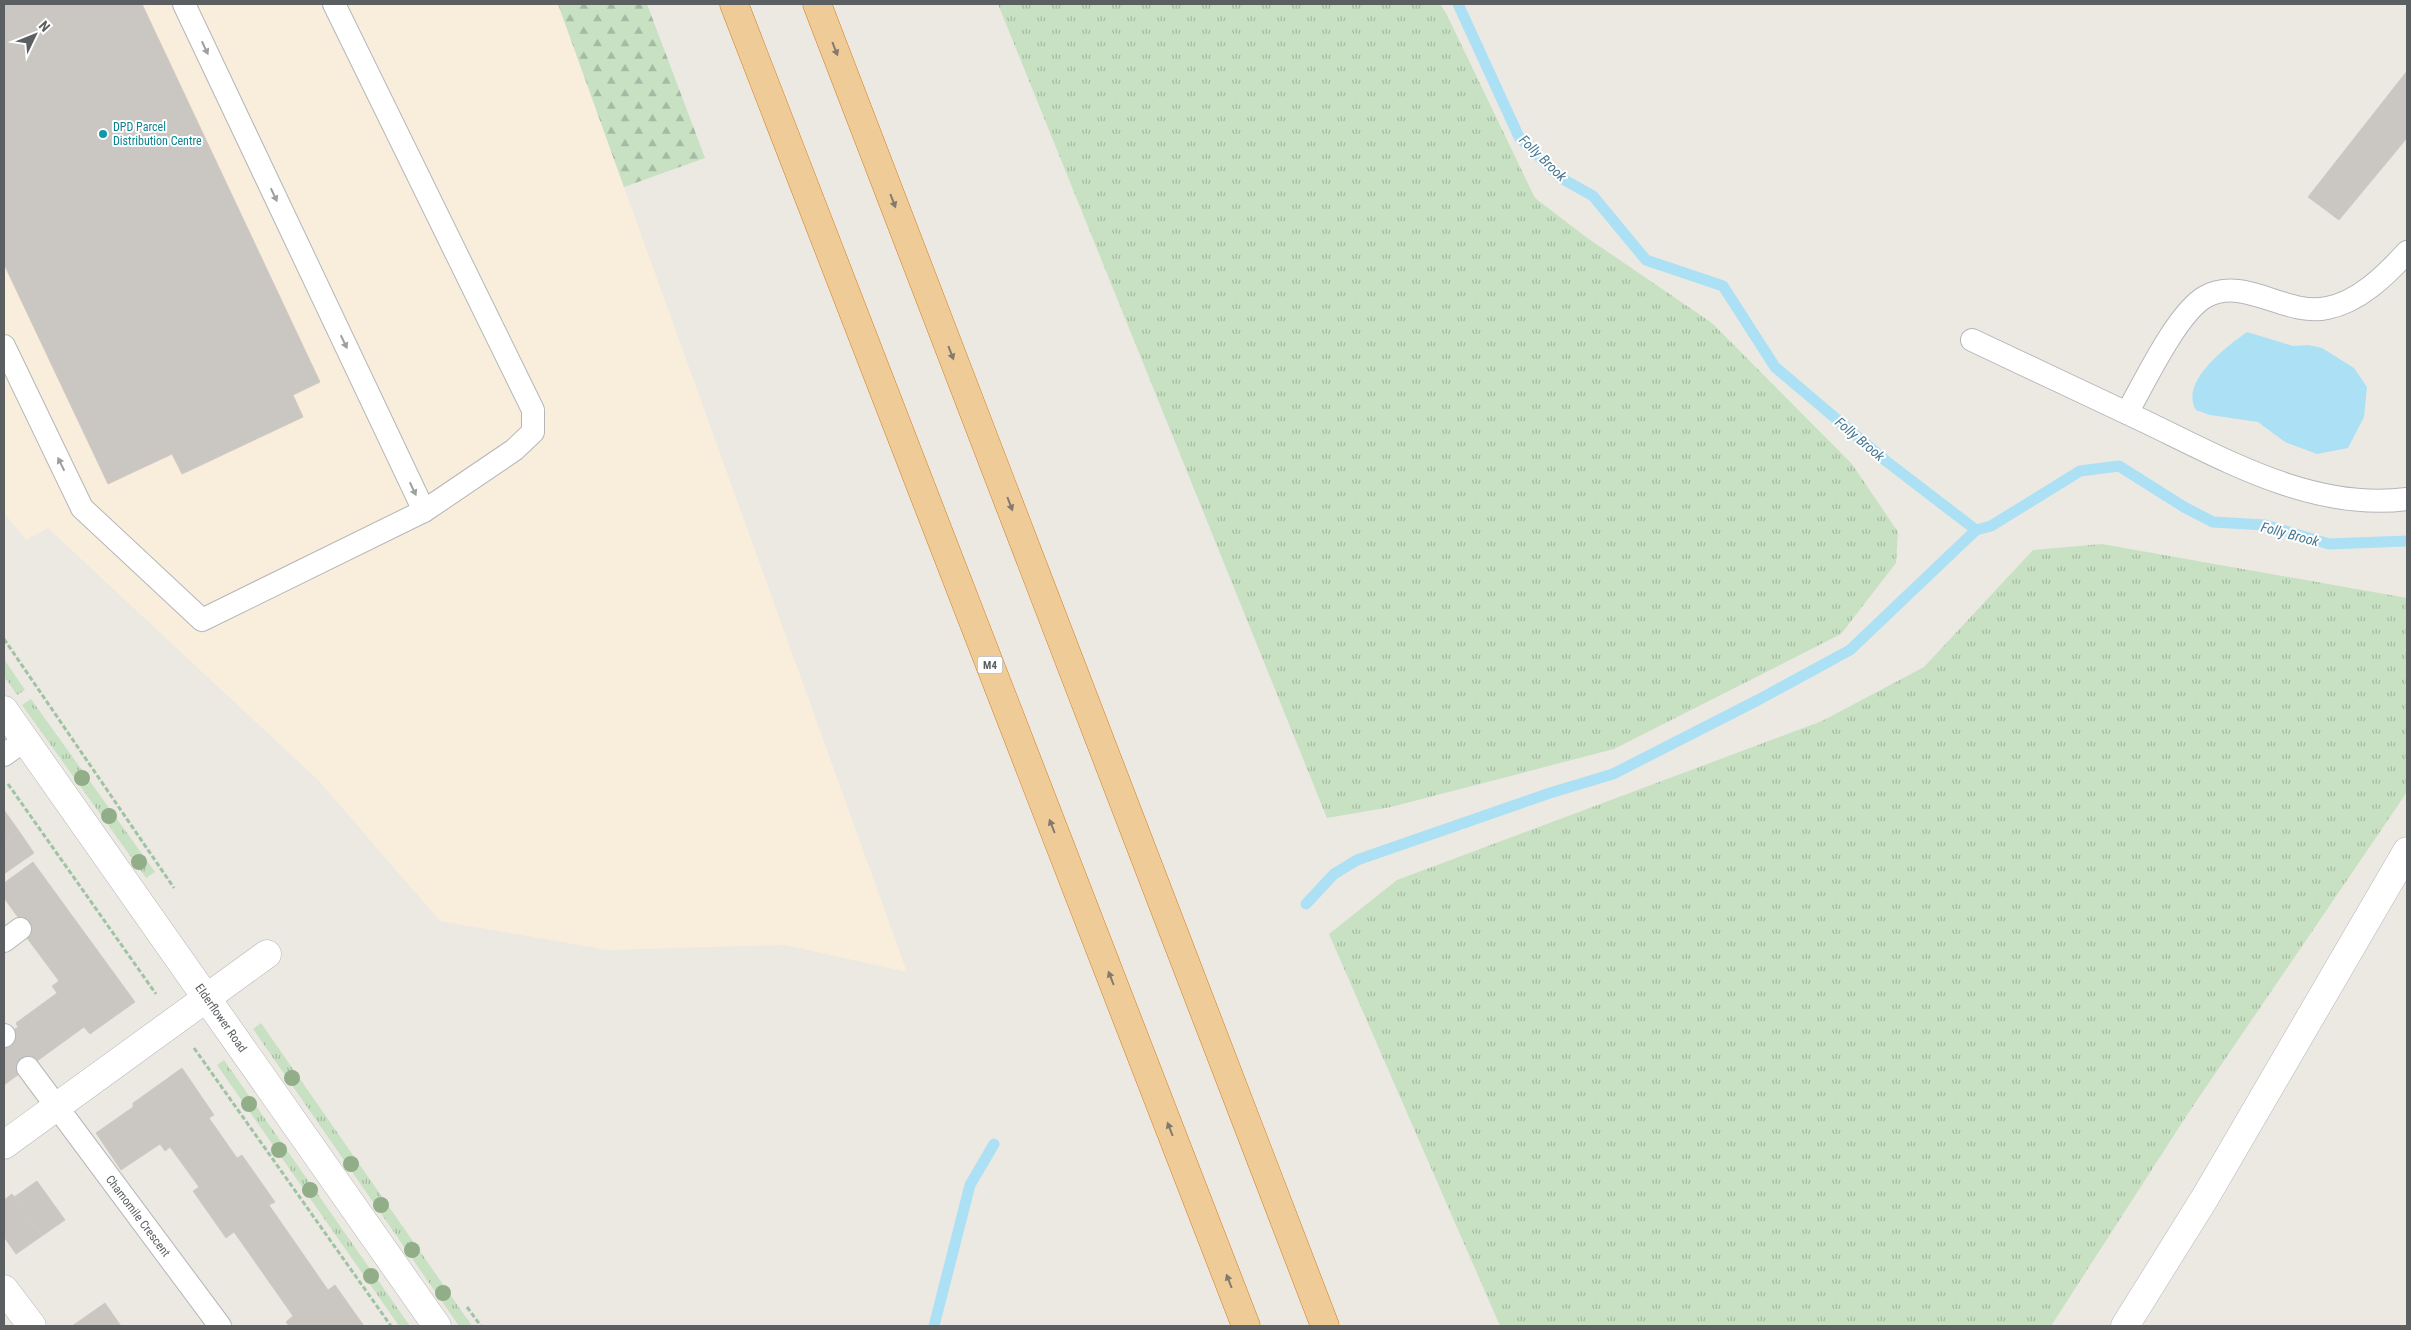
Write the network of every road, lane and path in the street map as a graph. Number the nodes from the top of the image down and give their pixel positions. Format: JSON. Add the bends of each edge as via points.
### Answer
{"nodes":[{"id":1,"x":184,"y":4,"type":"edge"},
{"id":2,"x":334,"y":4,"type":"edge"},
{"id":3,"x":734,"y":4,"type":"edge"},
{"id":4,"x":818,"y":4,"type":"edge"},
{"id":5,"x":2407,"y":252,"type":"edge"},
{"id":6,"x":1972,"y":340,"type":"dead end"},
{"id":7,"x":4,"y":346,"type":"edge"},
{"id":8,"x":2127,"y":413,"type":"junction"},
{"id":9,"x":2407,"y":499,"type":"edge"},
{"id":10,"x":424,"y":511,"type":"junction"},
{"id":11,"x":4,"y":710,"type":"edge"},
{"id":12,"x":14,"y":748,"type":"edge"},
{"id":13,"x":4,"y":778,"type":"edge"},
{"id":14,"x":2407,"y":850,"type":"edge"},
{"id":15,"x":268,"y":954,"type":"dead end"},
{"id":16,"x":208,"y":999,"type":"junction"},
{"id":17,"x":176,"y":1022,"type":"junction"},
{"id":18,"x":28,"y":1068,"type":"dead end"},
{"id":19,"x":56,"y":1106,"type":"junction"},
{"id":20,"x":4,"y":1145,"type":"edge"},
{"id":21,"x":4,"y":1289,"type":"edge"},
{"id":22,"x":32,"y":1326,"type":"edge"},
{"id":23,"x":220,"y":1326,"type":"edge"},
{"id":24,"x":391,"y":1326,"type":"edge"},
{"id":25,"x":437,"y":1326,"type":"edge"},
{"id":26,"x":1246,"y":1326,"type":"edge"},
{"id":27,"x":1325,"y":1326,"type":"edge"},
{"id":28,"x":2125,"y":1326,"type":"edge"}],
"edges":[{"from":1,"to":10,"type":"lane","one_way":true},
{"from":2,"to":10,"type":"lane","via":[[533,410],[533,432],[514,450]]},
{"from":26,"to":3,"type":"highway","number":"M4","one_way":true},
{"from":4,"to":27,"type":"highway","one_way":true},
{"from":5,"to":8,"type":"lane","via":[[2381,279],[2358,296],[2327,309],[2294,307],[2250,293],[2224,291],[2205,297],[2187,312]]},
{"from":6,"to":8,"type":"lane"},
{"from":10,"to":7,"type":"lane","one_way":true,"via":[[202,620],[82,508]]},
{"from":8,"to":9,"type":"lane","via":[[2254,473],[2319,494],[2384,502]]},
{"from":11,"to":12,"type":"street","name":"Elderflower Road"},
{"from":12,"to":16,"type":"street","name":"Elderflower Road"},
{"from":13,"to":17,"type":"path"},
{"from":14,"to":28,"type":"street","via":[[2206,1196]]},
{"from":15,"to":16,"type":"street"},
{"from":16,"to":17,"type":"street"},
{"from":16,"to":25,"type":"street","name":"Elderflower Road"},
{"from":17,"to":19,"type":"street"},
{"from":17,"to":24,"type":"path"},
{"from":18,"to":19,"type":"lane","name":"Chamomile Crescent"},
{"from":19,"to":20,"type":"street"},
{"from":19,"to":23,"type":"lane","name":"Chamomile Crescent"},
{"from":21,"to":22,"type":"street"}]}
